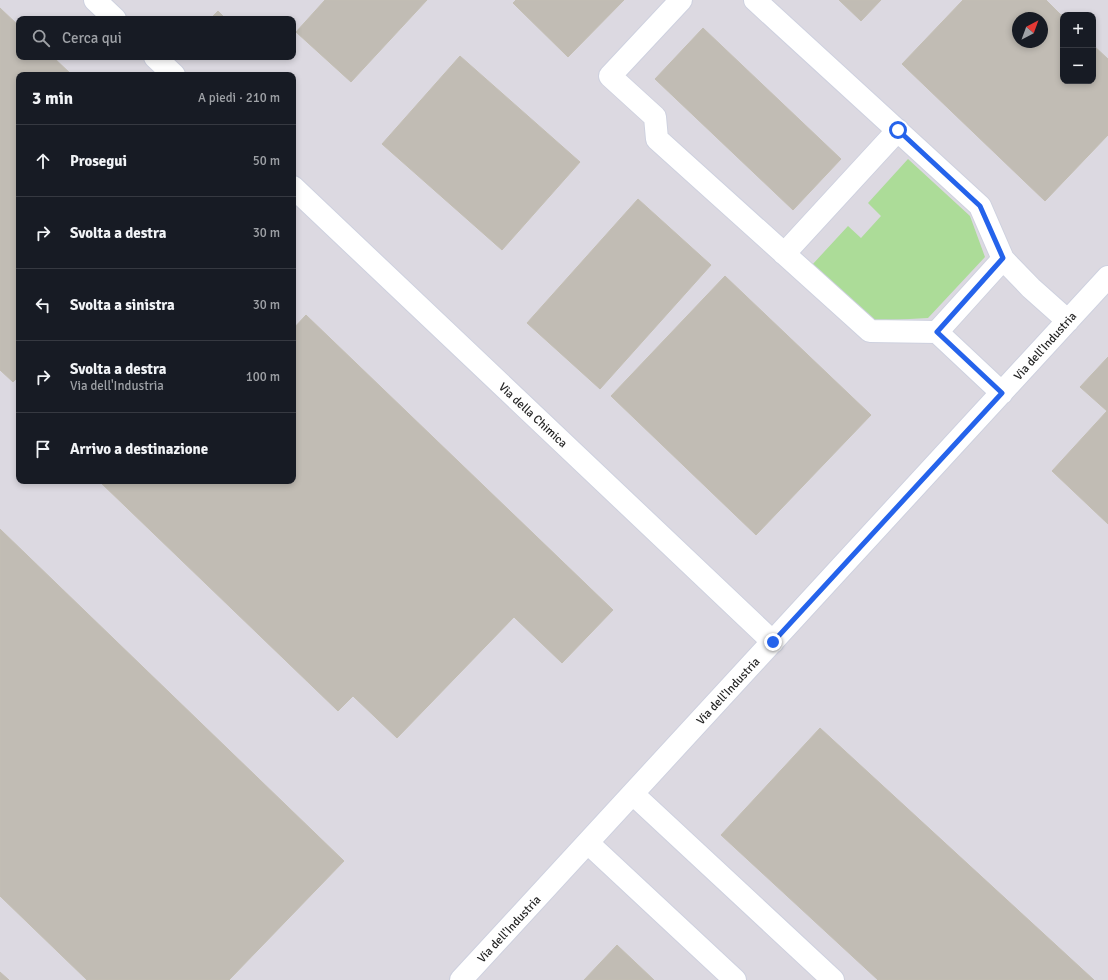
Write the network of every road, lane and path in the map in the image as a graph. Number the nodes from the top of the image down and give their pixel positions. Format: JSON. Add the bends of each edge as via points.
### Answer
{"nodes":[{"id":1,"x":95,"y":0,"type":"edge"},
{"id":2,"x":681,"y":0,"type":"edge"},
{"id":3,"x":755,"y":0,"type":"edge"},
{"id":4,"x":112,"y":16,"type":"edge"},
{"id":5,"x":158,"y":60,"type":"edge"},
{"id":6,"x":171,"y":72,"type":"edge"},
{"id":7,"x":898,"y":130,"type":"junction"},
{"id":8,"x":296,"y":190,"type":"edge"},
{"id":9,"x":784,"y":254,"type":"junction"},
{"id":10,"x":1003,"y":258,"type":"junction"},
{"id":11,"x":1108,"y":277,"type":"edge"},
{"id":12,"x":1068,"y":321,"type":"junction"},
{"id":13,"x":937,"y":332,"type":"junction"},
{"id":14,"x":1002,"y":393,"type":"junction"},
{"id":15,"x":773,"y":642,"type":"junction"},
{"id":16,"x":633,"y":794,"type":"junction"},
{"id":17,"x":588,"y":843,"type":"junction"},
{"id":18,"x":462,"y":980,"type":"edge"},
{"id":19,"x":735,"y":980,"type":"edge"},
{"id":20,"x":833,"y":980,"type":"edge"}],
"edges":[{"from":1,"to":4,"type":"street"},
{"from":2,"to":9,"type":"street","via":[[610,76],[655,117],[658,138]]},
{"from":3,"to":7,"type":"street"},
{"from":5,"to":6,"type":"street"},
{"from":7,"to":9,"type":"street"},
{"from":7,"to":10,"type":"street","via":[[980,206]]},
{"from":8,"to":15,"type":"street","name":"Via della Chimica"},
{"from":9,"to":13,"type":"street","via":[[870,332]]},
{"from":10,"to":12,"type":"street","via":[[1031,288]]},
{"from":10,"to":13,"type":"street"},
{"from":11,"to":12,"type":"street","name":"Via dell'Industria"},
{"from":12,"to":14,"type":"street","name":"Via dell'Industria"},
{"from":13,"to":14,"type":"street"},
{"from":14,"to":15,"type":"street","name":"Via dell'Industria"},
{"from":15,"to":16,"type":"street","name":"Via dell'Industria"},
{"from":16,"to":17,"type":"street","name":"Via dell'Industria"},
{"from":16,"to":20,"type":"street"},
{"from":17,"to":18,"type":"street","name":"Via dell'Industria"},
{"from":17,"to":19,"type":"street"}]}
